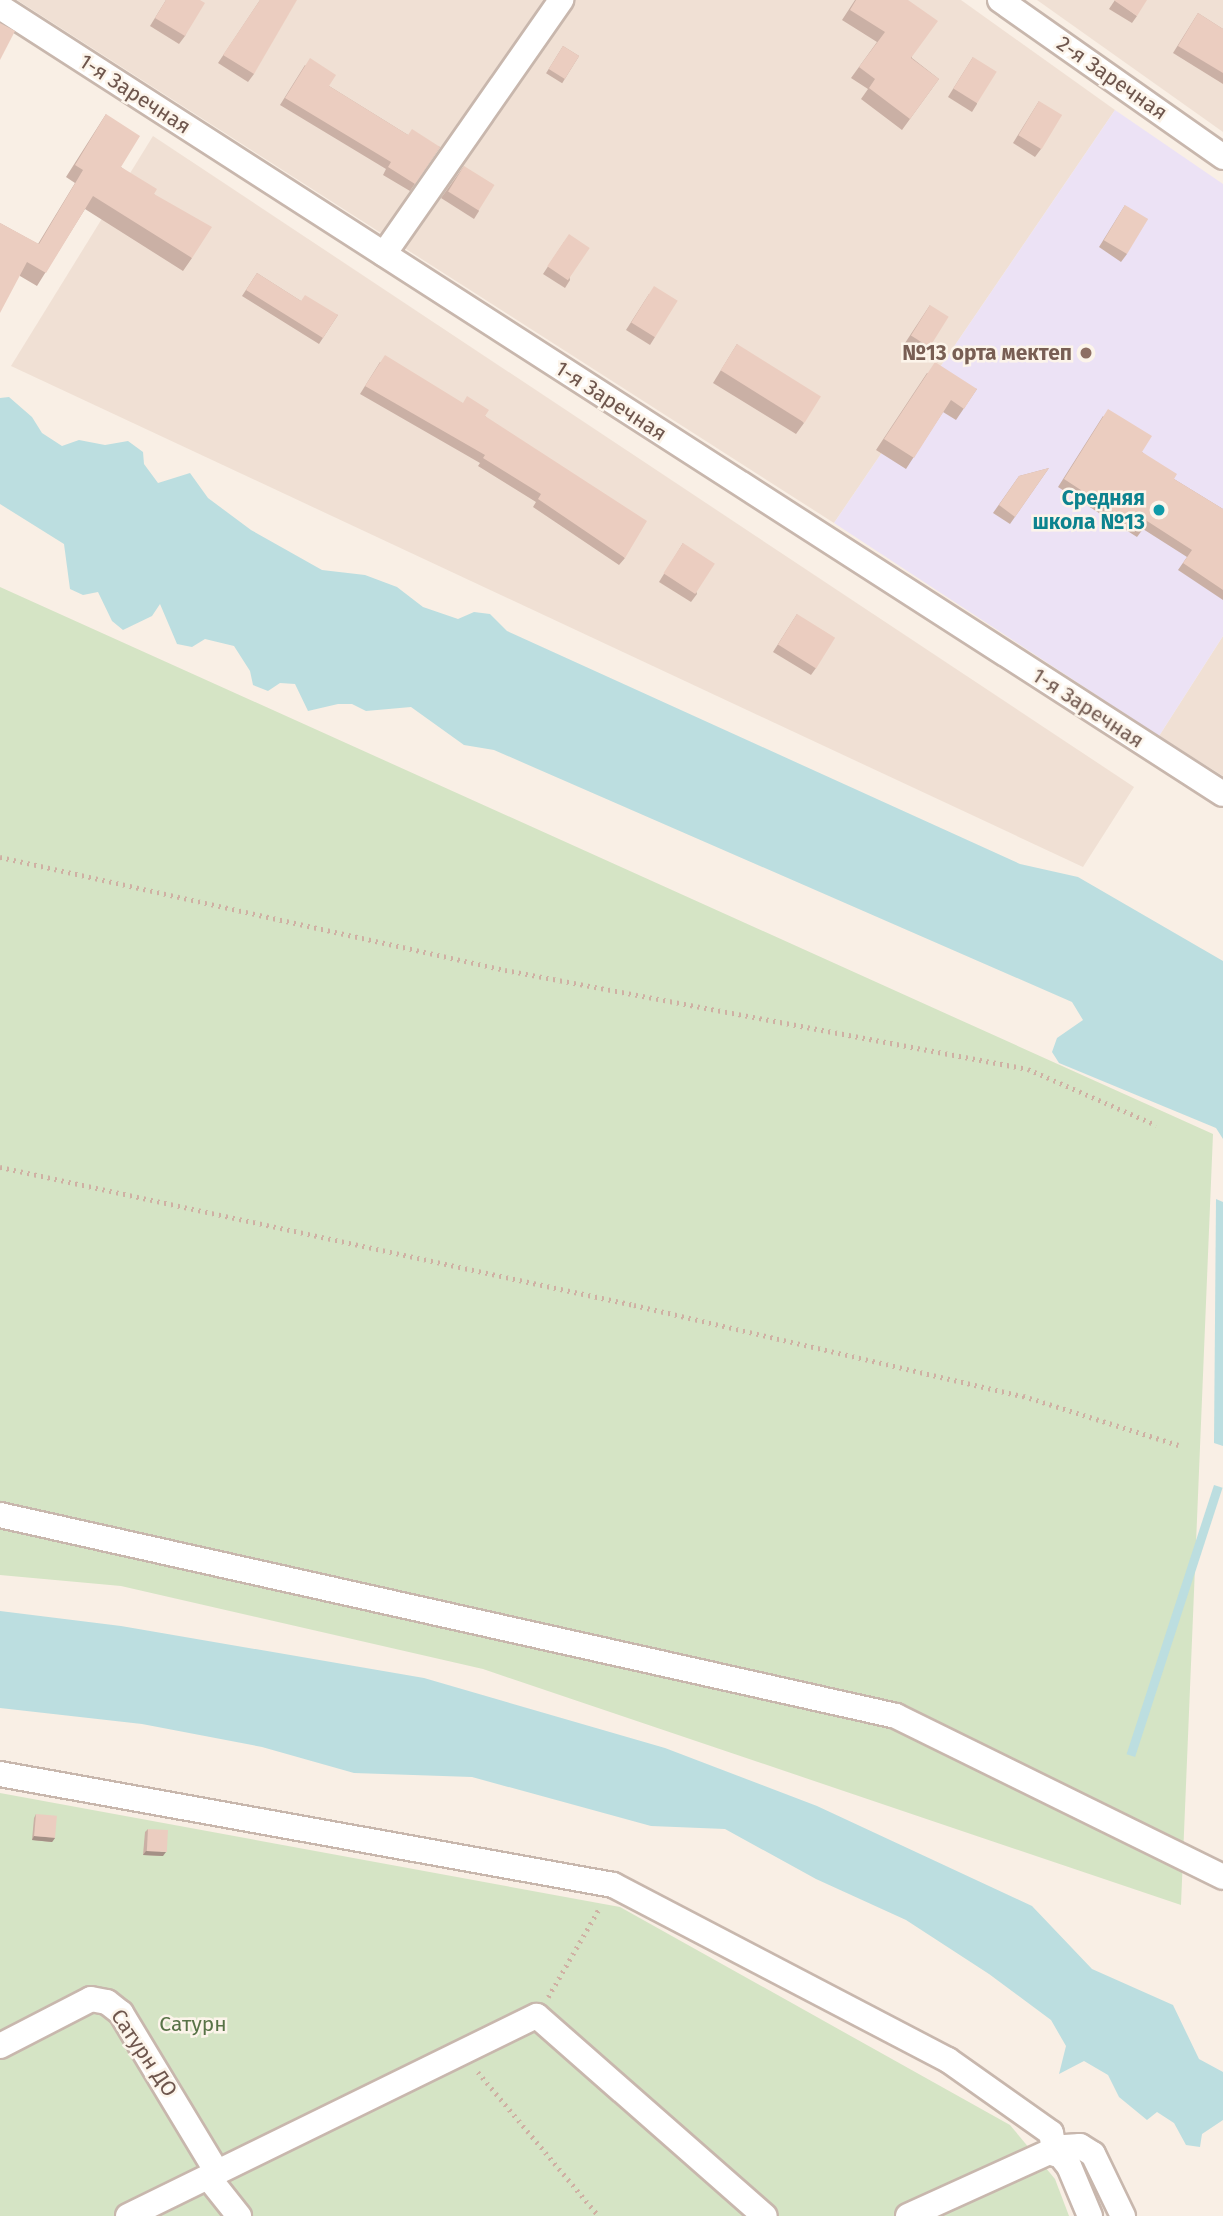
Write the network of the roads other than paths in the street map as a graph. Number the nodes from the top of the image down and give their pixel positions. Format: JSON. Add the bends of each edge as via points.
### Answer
{"nodes":[{"id":1,"x":561,"y":0,"type":"edge"},
{"id":2,"x":1000,"y":0,"type":"edge"},
{"id":3,"x":0,"y":7,"type":"edge"},
{"id":4,"x":1223,"y":157,"type":"edge"},
{"id":5,"x":384,"y":254,"type":"junction"},
{"id":6,"x":1223,"y":794,"type":"edge"},
{"id":7,"x":0,"y":1515,"type":"edge"},
{"id":8,"x":0,"y":1774,"type":"edge"},
{"id":9,"x":1223,"y":1877,"type":"edge"},
{"id":10,"x":0,"y":2046,"type":"edge"},
{"id":11,"x":1055,"y":2154,"type":"junction"},
{"id":12,"x":213,"y":2174,"type":"junction"},
{"id":13,"x":128,"y":2216,"type":"edge"},
{"id":14,"x":239,"y":2216,"type":"edge"},
{"id":15,"x":765,"y":2216,"type":"edge"},
{"id":16,"x":908,"y":2216,"type":"edge"},
{"id":17,"x":1090,"y":2216,"type":"edge"},
{"id":18,"x":1123,"y":2216,"type":"edge"}],
"edges":[{"from":1,"to":5,"type":"street"},
{"from":2,"to":4,"type":"street","name":"2-я Заречная"},
{"from":3,"to":5,"type":"street","name":"1-я Заречная"},
{"from":5,"to":6,"type":"street","name":"1-я Заречная"},
{"from":7,"to":9,"type":"street","via":[[896,1716]]},
{"from":8,"to":11,"type":"street","via":[[613,1885],[948,2060],[1051,2133]]},
{"from":10,"to":12,"type":"street","name":"Сатурн ДО","via":[[91,1999],[107,2002],[121,2013]]},
{"from":11,"to":16,"type":"street","via":[[1032,2157]]},
{"from":11,"to":17,"type":"street","via":[[1069,2166]]},
{"from":11,"to":18,"type":"street","via":[[1065,2147],[1080,2146],[1093,2154]]},
{"from":12,"to":13,"type":"street"},
{"from":12,"to":14,"type":"street","name":"Сатурн ДО"},
{"from":12,"to":15,"type":"street","via":[[537,2016]]}]}
